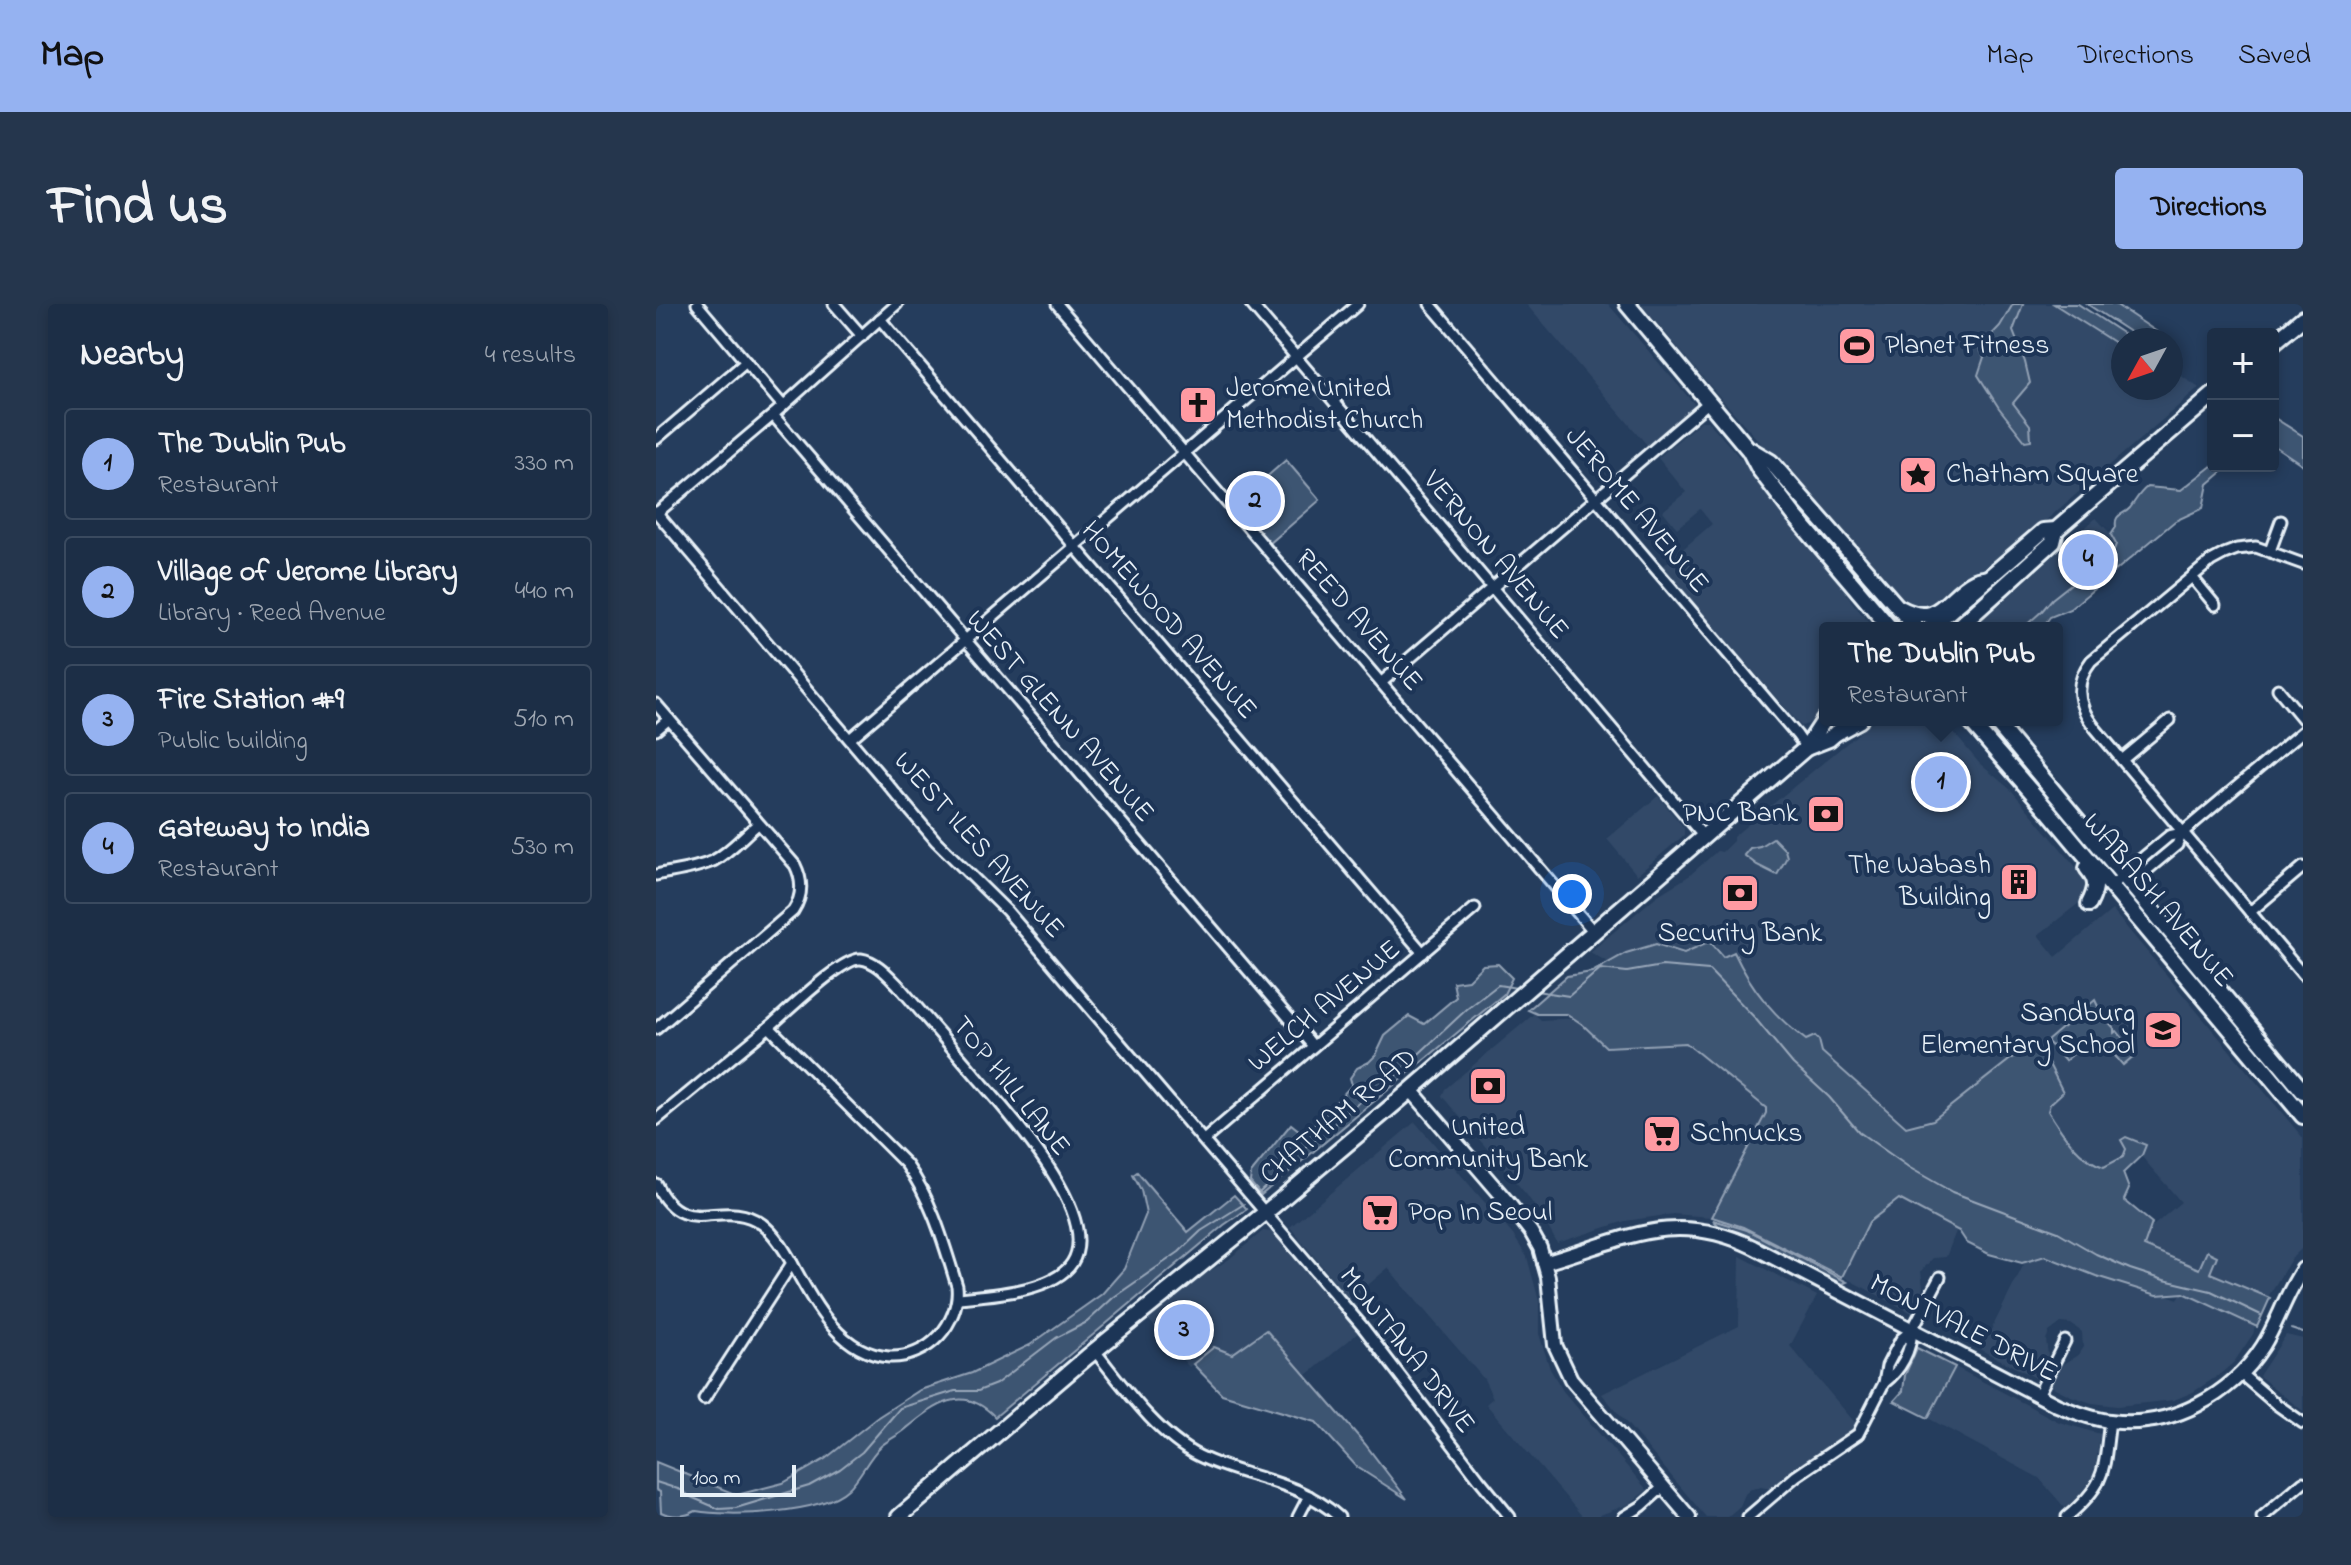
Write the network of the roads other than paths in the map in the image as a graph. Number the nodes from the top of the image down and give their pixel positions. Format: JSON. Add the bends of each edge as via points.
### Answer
{"nodes":[{"id":1,"x":697,"y":304,"type":"edge"},
{"id":2,"x":834,"y":304,"type":"edge"},
{"id":3,"x":897,"y":304,"type":"edge"},
{"id":4,"x":1057,"y":304,"type":"edge"},
{"id":5,"x":1251,"y":304,"type":"edge"},
{"id":6,"x":1358,"y":304,"type":"edge"},
{"id":7,"x":1430,"y":304,"type":"edge"},
{"id":8,"x":1627,"y":304,"type":"edge"},
{"id":9,"x":2303,"y":318,"type":"edge"},
{"id":10,"x":880,"y":319,"type":"junction"},
{"id":11,"x":862,"y":336,"type":"junction"},
{"id":12,"x":2279,"y":338,"type":"edge"},
{"id":13,"x":1296,"y":357,"type":"junction"},
{"id":14,"x":746,"y":362,"type":"junction"},
{"id":15,"x":2207,"y":400,"type":"edge"},
{"id":16,"x":1709,"y":402,"type":"junction"},
{"id":17,"x":783,"y":406,"type":"junction"},
{"id":18,"x":773,"y":415,"type":"junction"},
{"id":19,"x":656,"y":439,"type":"edge"},
{"id":20,"x":1749,"y":450,"type":"junction"},
{"id":21,"x":1184,"y":453,"type":"junction"},
{"id":22,"x":1596,"y":499,"type":"junction"},
{"id":23,"x":657,"y":512,"type":"edge"},
{"id":24,"x":2281,"y":521,"type":"dead end"},
{"id":25,"x":2056,"y":530,"type":"junction"},
{"id":26,"x":1075,"y":547,"type":"junction"},
{"id":27,"x":2270,"y":551,"type":"junction"},
{"id":28,"x":2303,"y":564,"type":"edge"},
{"id":29,"x":2192,"y":577,"type":"junction"},
{"id":30,"x":1988,"y":578,"type":"junction"},
{"id":31,"x":1493,"y":587,"type":"junction"},
{"id":32,"x":1855,"y":588,"type":"junction"},
{"id":33,"x":2215,"y":605,"type":"dead end"},
{"id":34,"x":1897,"y":606,"type":"junction"},
{"id":35,"x":1876,"y":622,"type":"edge"},
{"id":36,"x":1885,"y":622,"type":"edge"},
{"id":37,"x":1911,"y":622,"type":"edge"},
{"id":38,"x":1937,"y":622,"type":"edge"},
{"id":39,"x":1966,"y":622,"type":"edge"},
{"id":40,"x":965,"y":641,"type":"junction"},
{"id":41,"x":1382,"y":682,"type":"junction"},
{"id":42,"x":2278,"y":689,"type":"dead end"},
{"id":43,"x":656,"y":704,"type":"edge"},
{"id":44,"x":669,"y":719,"type":"junction"},
{"id":45,"x":2303,"y":719,"type":"edge"},
{"id":46,"x":2170,"y":720,"type":"dead end"},
{"id":47,"x":1820,"y":726,"type":"edge"},
{"id":48,"x":1844,"y":726,"type":"edge"},
{"id":49,"x":1849,"y":726,"type":"edge"},
{"id":50,"x":1974,"y":726,"type":"edge"},
{"id":51,"x":1999,"y":726,"type":"edge"},
{"id":52,"x":2008,"y":726,"type":"edge"},
{"id":53,"x":656,"y":730,"type":"edge"},
{"id":54,"x":2303,"y":731,"type":"edge"},
{"id":55,"x":1836,"y":733,"type":"junction"},
{"id":56,"x":850,"y":739,"type":"junction"},
{"id":57,"x":1806,"y":748,"type":"junction"},
{"id":58,"x":2122,"y":760,"type":"junction"},
{"id":59,"x":2042,"y":779,"type":"junction"},
{"id":60,"x":2049,"y":812,"type":"junction"},
{"id":61,"x":758,"y":824,"type":"junction"},
{"id":62,"x":2182,"y":833,"type":"junction"},
{"id":63,"x":1705,"y":838,"type":"junction"},
{"id":64,"x":2303,"y":867,"type":"edge"},
{"id":65,"x":656,"y":875,"type":"edge"},
{"id":66,"x":2120,"y":886,"type":"junction"},
{"id":67,"x":2089,"y":904,"type":"dead end"},
{"id":68,"x":1475,"y":908,"type":"dead end"},
{"id":69,"x":2250,"y":912,"type":"junction"},
{"id":70,"x":1594,"y":932,"type":"junction"},
{"id":71,"x":1423,"y":953,"type":"junction"},
{"id":72,"x":2303,"y":975,"type":"edge"},
{"id":73,"x":769,"y":1027,"type":"junction"},
{"id":74,"x":656,"y":1029,"type":"edge"},
{"id":75,"x":1313,"y":1046,"type":"junction"},
{"id":76,"x":1411,"y":1090,"type":"junction"},
{"id":77,"x":2303,"y":1091,"type":"edge"},
{"id":78,"x":2303,"y":1116,"type":"edge"},
{"id":79,"x":656,"y":1120,"type":"edge"},
{"id":80,"x":1204,"y":1140,"type":"junction"},
{"id":81,"x":656,"y":1184,"type":"edge"},
{"id":82,"x":1265,"y":1213,"type":"junction"},
{"id":83,"x":792,"y":1263,"type":"junction"},
{"id":84,"x":1544,"y":1263,"type":"junction"},
{"id":85,"x":2303,"y":1269,"type":"edge"},
{"id":86,"x":1940,"y":1277,"type":"dead end"},
{"id":87,"x":958,"y":1298,"type":"junction"},
{"id":88,"x":1912,"y":1330,"type":"junction"},
{"id":89,"x":2065,"y":1341,"type":"dead end"},
{"id":90,"x":1095,"y":1351,"type":"junction"},
{"id":91,"x":2241,"y":1374,"type":"junction"},
{"id":92,"x":2038,"y":1395,"type":"junction"},
{"id":93,"x":704,"y":1399,"type":"dead end"},
{"id":94,"x":2110,"y":1421,"type":"junction"},
{"id":95,"x":2303,"y":1423,"type":"edge"},
{"id":96,"x":2303,"y":1482,"type":"edge"},
{"id":97,"x":1663,"y":1487,"type":"junction"},
{"id":98,"x":1309,"y":1496,"type":"junction"},
{"id":99,"x":899,"y":1517,"type":"edge"},
{"id":100,"x":1298,"y":1517,"type":"edge"},
{"id":101,"x":1339,"y":1517,"type":"edge"},
{"id":102,"x":1510,"y":1517,"type":"edge"},
{"id":103,"x":1624,"y":1517,"type":"edge"},
{"id":104,"x":1689,"y":1517,"type":"edge"},
{"id":105,"x":1748,"y":1517,"type":"edge"},
{"id":106,"x":2067,"y":1517,"type":"edge"},
{"id":107,"x":2262,"y":1517,"type":"edge"}],
"edges":[{"from":1,"to":14,"type":"street"},
{"from":2,"to":11,"type":"street"},
{"from":3,"to":10,"type":"street"},
{"from":4,"to":21,"type":"street","name":"REED AVENUE"},
{"from":5,"to":13,"type":"street","name":"VERNON AVENUE"},
{"from":6,"to":13,"type":"street"},
{"from":7,"to":22,"type":"street","name":"JEROME AVENUE"},
{"from":8,"to":16,"type":"main road"},
{"from":9,"to":12,"type":"main road"},
{"from":10,"to":11,"type":"street"},
{"from":10,"to":26,"type":"street","name":"HOMEWOOD AVENUE"},
{"from":11,"to":17,"type":"street"},
{"from":13,"to":21,"type":"street"},
{"from":13,"to":31,"type":"street","name":"VERNON AVENUE"},
{"from":14,"to":17,"type":"street"},
{"from":14,"to":19,"type":"street"},
{"from":15,"to":25,"type":"main road"},
{"from":16,"to":20,"type":"main road"},
{"from":16,"to":22,"type":"street"},
{"from":17,"to":18,"type":"street"},
{"from":18,"to":23,"type":"street"},
{"from":18,"to":40,"type":"street","name":"WEST GLENN AVENUE"},
{"from":20,"to":32,"type":"main road"},
{"from":20,"to":34,"type":"main road","via":[[1771,462]]},
{"from":21,"to":26,"type":"street"},
{"from":21,"to":41,"type":"street","name":"REED AVENUE"},
{"from":22,"to":31,"type":"street"},
{"from":22,"to":57,"type":"street","name":"JEROME AVENUE"},
{"from":23,"to":56,"type":"street","name":"WEST ILES AVENUE"},
{"from":24,"to":27,"type":"street"},
{"from":25,"to":30,"type":"main road","via":[[2043,531]]},
{"from":25,"to":39,"type":"main road","via":[[2053,542]]},
{"from":26,"to":40,"type":"street"},
{"from":26,"to":71,"type":"street","name":"HOMEWOOD AVENUE"},
{"from":27,"to":28,"type":"street"},
{"from":27,"to":29,"type":"street","via":[[2237,549]]},
{"from":29,"to":33,"type":"street"},
{"from":29,"to":58,"type":"street","via":[[2085,669],[2079,693],[2082,708]]},
{"from":30,"to":34,"type":"main road","via":[[1975,581],[1938,612],[1910,613]]},
{"from":30,"to":38,"type":"main road"},
{"from":31,"to":41,"type":"street"},
{"from":31,"to":63,"type":"street","name":"VERNON AVENUE"},
{"from":32,"to":35,"type":"main road","via":[[1858,602]]},
{"from":32,"to":36,"type":"main road"},
{"from":34,"to":37,"type":"main road"},
{"from":40,"to":56,"type":"street"},
{"from":40,"to":75,"type":"street","name":"WEST GLENN AVENUE"},
{"from":41,"to":70,"type":"street","name":"REED AVENUE"},
{"from":42,"to":45,"type":"street"},
{"from":43,"to":44,"type":"street"},
{"from":44,"to":53,"type":"street"},
{"from":44,"to":61,"type":"street"},
{"from":46,"to":58,"type":"street"},
{"from":47,"to":57,"type":"main road","name":"CHATHAM ROAD"},
{"from":48,"to":55,"type":"main road","name":"CHATHAM ROAD"},
{"from":49,"to":55,"type":"main road"},
{"from":50,"to":60,"type":"main road","name":"WABASH AVENUE"},
{"from":51,"to":59,"type":"main road","name":"WABASH AVENUE"},
{"from":52,"to":59,"type":"main road"},
{"from":54,"to":62,"type":"street"},
{"from":55,"to":57,"type":"main road","name":"CHATHAM ROAD"},
{"from":56,"to":80,"type":"street","name":"WEST ILES AVENUE"},
{"from":57,"to":63,"type":"main road","name":"CHATHAM ROAD"},
{"from":58,"to":62,"type":"street"},
{"from":59,"to":66,"type":"main road","name":"WABASH AVENUE"},
{"from":60,"to":66,"type":"main road","name":"WABASH AVENUE"},
{"from":60,"to":67,"type":"main road","via":[[2059,834],[2095,878]]},
{"from":61,"to":65,"type":"street","via":[[712,861]]},
{"from":61,"to":74,"type":"street","via":[[800,875],[801,894],[793,911]]},
{"from":62,"to":66,"type":"street","via":[[2169,836]]},
{"from":62,"to":69,"type":"street"},
{"from":63,"to":70,"type":"main road","name":"CHATHAM ROAD"},
{"from":64,"to":69,"type":"street"},
{"from":66,"to":77,"type":"main road","name":"WABASH AVENUE"},
{"from":66,"to":78,"type":"main road","name":"WABASH AVENUE"},
{"from":68,"to":71,"type":"street","name":"WELCH AVENUE"},
{"from":69,"to":72,"type":"street"},
{"from":70,"to":76,"type":"main road","name":"CHATHAM ROAD"},
{"from":71,"to":75,"type":"street","name":"WELCH AVENUE"},
{"from":73,"to":79,"type":"street","name":"TOP HILL LANE"},
{"from":73,"to":87,"type":"street","via":[[913,1174],[932,1212]]},
{"from":73,"to":87,"type":"street","name":"TOP HILL LANE","via":[[839,967],[867,961],[898,985],[1035,1145],[1076,1226],[1078,1246],[1072,1262],[1058,1277],[1041,1284]]},
{"from":75,"to":80,"type":"street","name":"WELCH AVENUE"},
{"from":76,"to":82,"type":"main road","name":"CHATHAM ROAD"},
{"from":76,"to":84,"type":"street","via":[[1517,1213]]},
{"from":80,"to":82,"type":"street","name":"WEST ILES AVENUE"},
{"from":81,"to":83,"type":"street","via":[[673,1207],[687,1215],[737,1213],[759,1222]]},
{"from":82,"to":90,"type":"main road","name":"CHATHAM ROAD"},
{"from":82,"to":102,"type":"street","name":"MONTANA DRIVE","via":[[1382,1351]]},
{"from":83,"to":87,"type":"street","via":[[829,1322],[871,1354],[898,1357],[930,1344],[947,1325]]},
{"from":83,"to":93,"type":"street"},
{"from":84,"to":88,"type":"street","name":"MONTVALE DRIVE","via":[[1649,1231],[1704,1230],[1741,1241]]},
{"from":84,"to":97,"type":"street","via":[[1555,1345],[1563,1366]]},
{"from":85,"to":91,"type":"street","name":"MONTVALE DRIVE","via":[[2264,1344]]},
{"from":86,"to":88,"type":"street"},
{"from":88,"to":92,"type":"street","name":"MONTVALE DRIVE"},
{"from":88,"to":105,"type":"street","via":[[1901,1339],[1858,1434]]},
{"from":89,"to":92,"type":"street"},
{"from":90,"to":98,"type":"street","via":[[1157,1424],[1195,1454]]},
{"from":90,"to":99,"type":"main road","name":"CHATHAM ROAD"},
{"from":91,"to":94,"type":"street","name":"MONTVALE DRIVE","via":[[2183,1412],[2153,1420]]},
{"from":91,"to":95,"type":"street"},
{"from":92,"to":94,"type":"street","name":"MONTVALE DRIVE"},
{"from":94,"to":106,"type":"street","via":[[2100,1479]]},
{"from":96,"to":107,"type":"street"},
{"from":97,"to":103,"type":"street"},
{"from":97,"to":104,"type":"street"},
{"from":98,"to":100,"type":"street"},
{"from":98,"to":101,"type":"street"}]}
